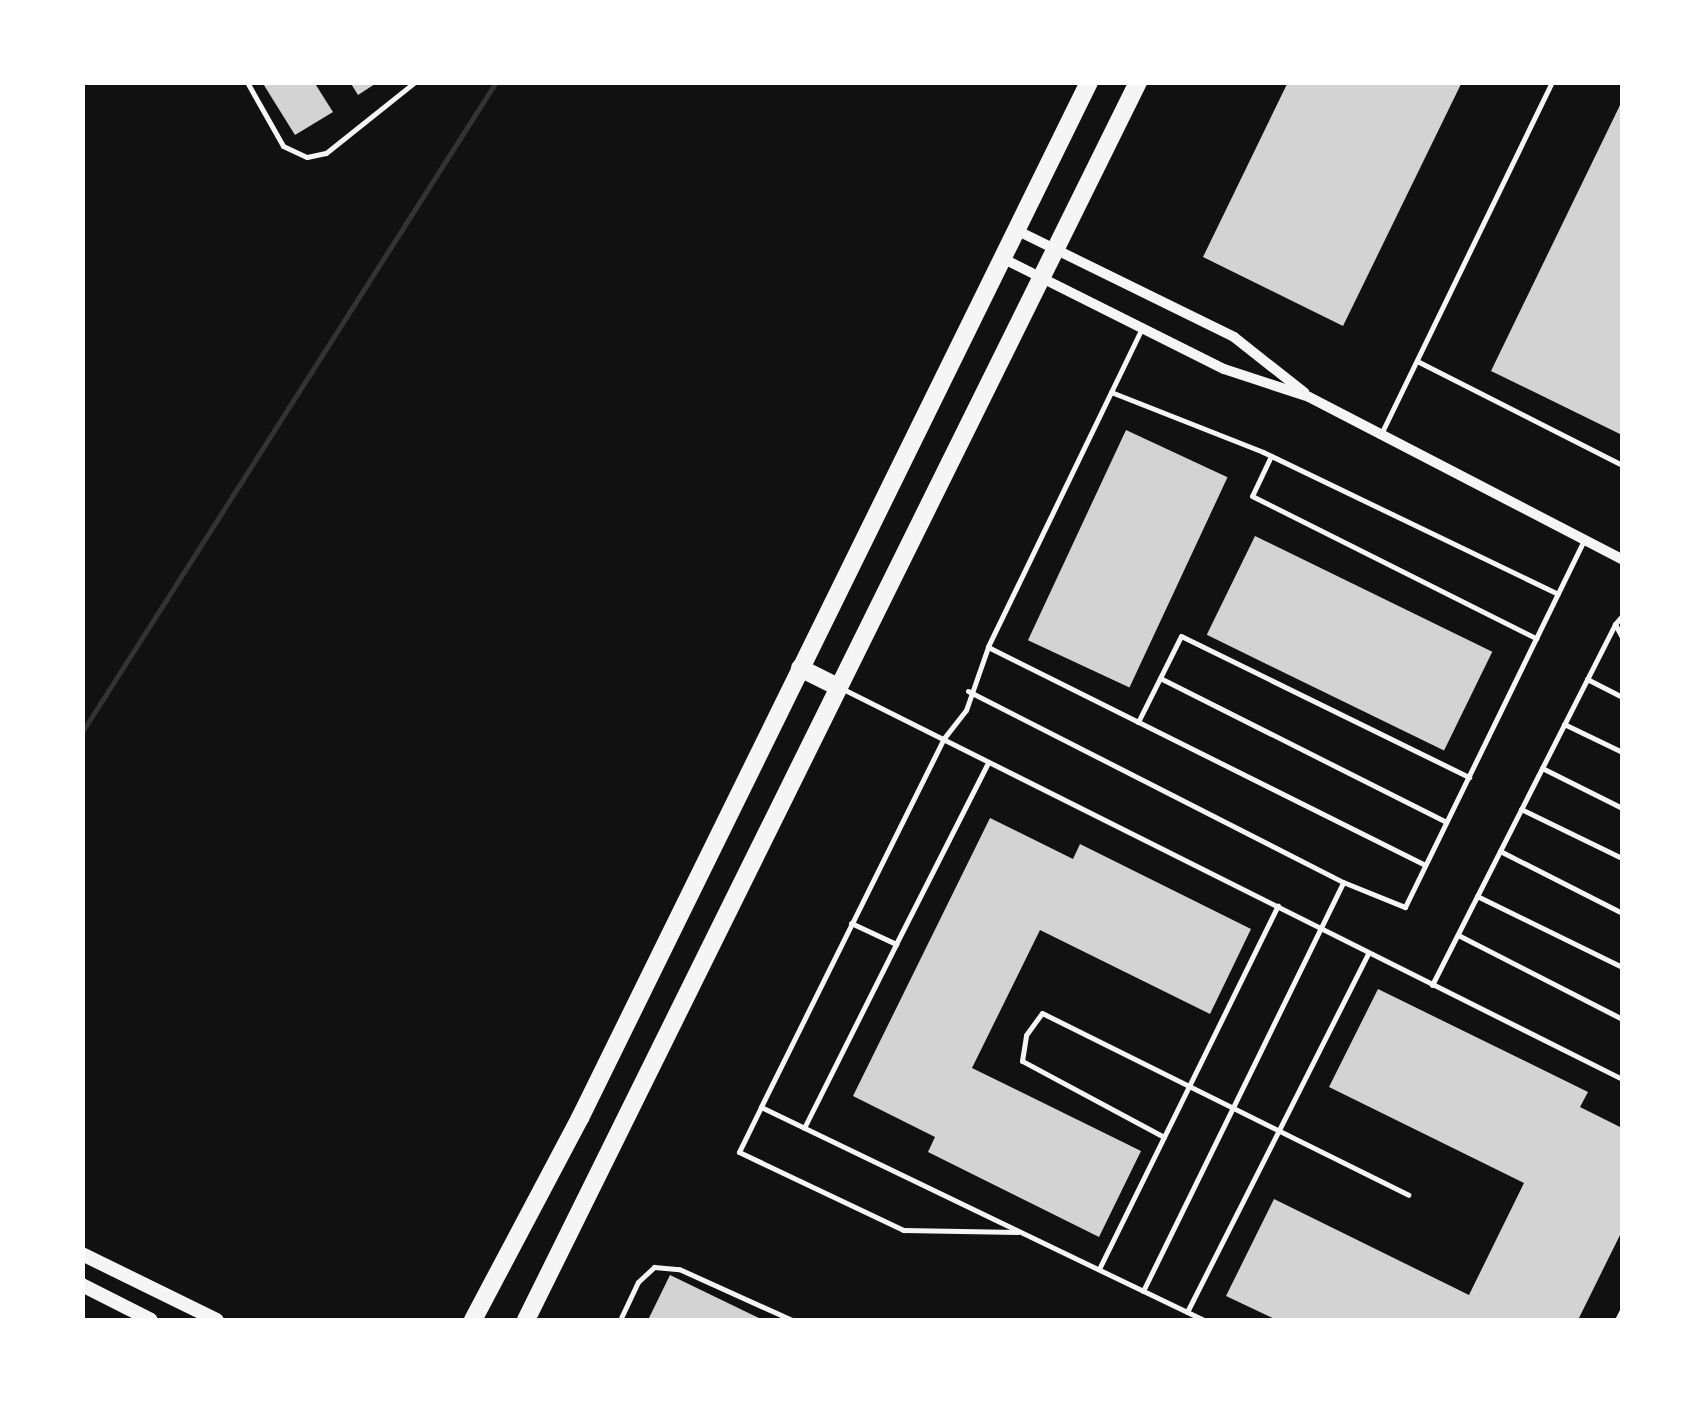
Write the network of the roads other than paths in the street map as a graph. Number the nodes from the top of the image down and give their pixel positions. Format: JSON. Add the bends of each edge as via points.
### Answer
{"nodes":[{"id":1,"x":247,"y":82,"type":"edge"},
{"id":2,"x":415,"y":82,"type":"edge"},
{"id":3,"x":1090,"y":82,"type":"edge"},
{"id":4,"x":1138,"y":82,"type":"edge"},
{"id":5,"x":1552,"y":82,"type":"edge"},
{"id":6,"x":1016,"y":230,"type":"junction"},
{"id":7,"x":1056,"y":250,"type":"junction"},
{"id":8,"x":1002,"y":258,"type":"junction"},
{"id":9,"x":1043,"y":278,"type":"junction"},
{"id":10,"x":1142,"y":328,"type":"junction"},
{"id":11,"x":1417,"y":361,"type":"junction"},
{"id":12,"x":1111,"y":392,"type":"junction"},
{"id":13,"x":1309,"y":397,"type":"junction"},
{"id":14,"x":1382,"y":434,"type":"junction"},
{"id":15,"x":1271,"y":456,"type":"junction"},
{"id":16,"x":1622,"y":465,"type":"edge"},
{"id":17,"x":1586,"y":536,"type":"junction"},
{"id":18,"x":1622,"y":559,"type":"edge"},
{"id":19,"x":1558,"y":594,"type":"junction"},
{"id":20,"x":1622,"y":616,"type":"edge"},
{"id":21,"x":1615,"y":624,"type":"junction"},
{"id":22,"x":1622,"y":636,"type":"edge"},
{"id":23,"x":1536,"y":638,"type":"junction"},
{"id":24,"x":988,"y":647,"type":"junction"},
{"id":25,"x":800,"y":668,"type":"junction"},
{"id":26,"x":1160,"y":678,"type":"junction"},
{"id":27,"x":1587,"y":679,"type":"junction"},
{"id":28,"x":838,"y":687,"type":"junction"},
{"id":29,"x":968,"y":691,"type":"junction"},
{"id":30,"x":1622,"y":697,"type":"edge"},
{"id":31,"x":1138,"y":722,"type":"junction"},
{"id":32,"x":1564,"y":724,"type":"junction"},
{"id":33,"x":944,"y":738,"type":"junction"},
{"id":34,"x":1622,"y":752,"type":"edge"},
{"id":35,"x":987,"y":765,"type":"junction"},
{"id":36,"x":1542,"y":768,"type":"junction"},
{"id":37,"x":1469,"y":777,"type":"junction"},
{"id":38,"x":1622,"y":808,"type":"edge"},
{"id":39,"x":1522,"y":809,"type":"junction"},
{"id":40,"x":1446,"y":822,"type":"junction"},
{"id":41,"x":1500,"y":851,"type":"junction"},
{"id":42,"x":1622,"y":858,"type":"edge"},
{"id":43,"x":1425,"y":865,"type":"junction"},
{"id":44,"x":1343,"y":882,"type":"junction"},
{"id":45,"x":1478,"y":896,"type":"junction"},
{"id":46,"x":1278,"y":906,"type":"junction"},
{"id":47,"x":1622,"y":913,"type":"edge"},
{"id":48,"x":851,"y":923,"type":"junction"},
{"id":49,"x":1324,"y":931,"type":"junction"},
{"id":50,"x":1458,"y":935,"type":"junction"},
{"id":51,"x":896,"y":944,"type":"junction"},
{"id":52,"x":1368,"y":953,"type":"junction"},
{"id":53,"x":1622,"y":967,"type":"edge"},
{"id":54,"x":1432,"y":985,"type":"junction"},
{"id":55,"x":1622,"y":1019,"type":"edge"},
{"id":56,"x":1622,"y":1078,"type":"edge"},
{"id":57,"x":1188,"y":1087,"type":"junction"},
{"id":58,"x":761,"y":1107,"type":"junction"},
{"id":59,"x":1234,"y":1110,"type":"junction"},
{"id":60,"x":804,"y":1128,"type":"junction"},
{"id":61,"x":1277,"y":1133,"type":"junction"},
{"id":62,"x":1164,"y":1138,"type":"junction"},
{"id":63,"x":1408,"y":1195,"type":"dead end"},
{"id":64,"x":1020,"y":1232,"type":"junction"},
{"id":65,"x":82,"y":1254,"type":"edge"},
{"id":66,"x":1099,"y":1270,"type":"junction"},
{"id":67,"x":145,"y":1284,"type":"junction"},
{"id":68,"x":82,"y":1286,"type":"edge"},
{"id":69,"x":1143,"y":1291,"type":"junction"},
{"id":70,"x":1622,"y":1310,"type":"edge"},
{"id":71,"x":132,"y":1311,"type":"junction"},
{"id":72,"x":1187,"y":1312,"type":"junction"},
{"id":73,"x":152,"y":1320,"type":"edge"},
{"id":74,"x":218,"y":1320,"type":"edge"},
{"id":75,"x":473,"y":1320,"type":"edge"},
{"id":76,"x":526,"y":1320,"type":"edge"},
{"id":77,"x":620,"y":1320,"type":"edge"},
{"id":78,"x":792,"y":1320,"type":"edge"},
{"id":79,"x":1204,"y":1320,"type":"edge"},
{"id":80,"x":1617,"y":1320,"type":"edge"}],
"edges":[{"from":1,"to":2,"type":"lane","via":[[283,146],[307,157],[326,153]]},
{"from":3,"to":6,"type":"main road"},
{"from":4,"to":7,"type":"main road"},
{"from":5,"to":11,"type":"lane"},
{"from":6,"to":7,"type":"street"},
{"from":6,"to":8,"type":"main road"},
{"from":7,"to":9,"type":"main road"},
{"from":7,"to":13,"type":"street","via":[[1234,337]]},
{"from":8,"to":9,"type":"street"},
{"from":8,"to":25,"type":"main road"},
{"from":9,"to":10,"type":"street"},
{"from":9,"to":28,"type":"main road"},
{"from":10,"to":12,"type":"lane"},
{"from":10,"to":13,"type":"street","via":[[1224,369]]},
{"from":11,"to":14,"type":"lane"},
{"from":11,"to":16,"type":"lane"},
{"from":12,"to":15,"type":"lane"},
{"from":12,"to":24,"type":"lane"},
{"from":13,"to":14,"type":"street"},
{"from":14,"to":17,"type":"street"},
{"from":15,"to":19,"type":"lane"},
{"from":15,"to":23,"type":"lane","via":[[1252,496]]},
{"from":17,"to":18,"type":"street"},
{"from":17,"to":19,"type":"lane"},
{"from":19,"to":23,"type":"lane"},
{"from":20,"to":21,"type":"lane"},
{"from":21,"to":22,"type":"lane"},
{"from":21,"to":27,"type":"lane"},
{"from":23,"to":37,"type":"lane"},
{"from":24,"to":29,"type":"lane"},
{"from":24,"to":31,"type":"lane"},
{"from":25,"to":28,"type":"main road"},
{"from":25,"to":75,"type":"main road"},
{"from":26,"to":31,"type":"lane"},
{"from":26,"to":37,"type":"lane","via":[[1180,636]]},
{"from":26,"to":40,"type":"lane"},
{"from":27,"to":30,"type":"lane"},
{"from":27,"to":32,"type":"lane"},
{"from":28,"to":33,"type":"lane"},
{"from":28,"to":76,"type":"main road"},
{"from":29,"to":33,"type":"lane","via":[[966,710]]},
{"from":29,"to":44,"type":"lane"},
{"from":31,"to":43,"type":"lane"},
{"from":32,"to":34,"type":"lane"},
{"from":32,"to":36,"type":"lane"},
{"from":33,"to":35,"type":"lane"},
{"from":33,"to":48,"type":"lane"},
{"from":35,"to":46,"type":"lane"},
{"from":35,"to":51,"type":"lane"},
{"from":36,"to":38,"type":"lane"},
{"from":36,"to":39,"type":"lane"},
{"from":37,"to":40,"type":"lane"},
{"from":39,"to":41,"type":"lane"},
{"from":39,"to":42,"type":"lane"},
{"from":40,"to":43,"type":"lane"},
{"from":41,"to":45,"type":"lane"},
{"from":41,"to":47,"type":"lane"},
{"from":43,"to":44,"type":"lane","via":[[1405,907]]},
{"from":44,"to":49,"type":"lane"},
{"from":45,"to":50,"type":"lane"},
{"from":45,"to":53,"type":"lane"},
{"from":46,"to":49,"type":"lane"},
{"from":46,"to":57,"type":"lane"},
{"from":48,"to":51,"type":"lane"},
{"from":48,"to":58,"type":"lane"},
{"from":49,"to":52,"type":"lane"},
{"from":49,"to":59,"type":"lane"},
{"from":50,"to":54,"type":"lane"},
{"from":50,"to":55,"type":"lane"},
{"from":51,"to":60,"type":"lane"},
{"from":52,"to":54,"type":"lane"},
{"from":52,"to":61,"type":"lane"},
{"from":54,"to":56,"type":"lane"},
{"from":57,"to":59,"type":"lane"},
{"from":57,"to":62,"type":"lane"},
{"from":57,"to":62,"type":"lane","via":[[1042,1012],[1026,1035],[1022,1061]]},
{"from":58,"to":60,"type":"lane"},
{"from":58,"to":64,"type":"lane","via":[[739,1152],[903,1230]]},
{"from":59,"to":61,"type":"lane"},
{"from":59,"to":69,"type":"lane"},
{"from":60,"to":64,"type":"lane"},
{"from":61,"to":63,"type":"lane"},
{"from":61,"to":72,"type":"lane"},
{"from":62,"to":66,"type":"lane"},
{"from":64,"to":66,"type":"lane"},
{"from":65,"to":67,"type":"street"},
{"from":66,"to":69,"type":"lane"},
{"from":67,"to":71,"type":"street"},
{"from":67,"to":74,"type":"street"},
{"from":68,"to":71,"type":"street"},
{"from":69,"to":72,"type":"lane"},
{"from":70,"to":80,"type":"lane"},
{"from":71,"to":73,"type":"street"},
{"from":72,"to":79,"type":"lane"},
{"from":77,"to":78,"type":"lane","via":[[638,1282],[654,1267],[679,1268]]}]}
